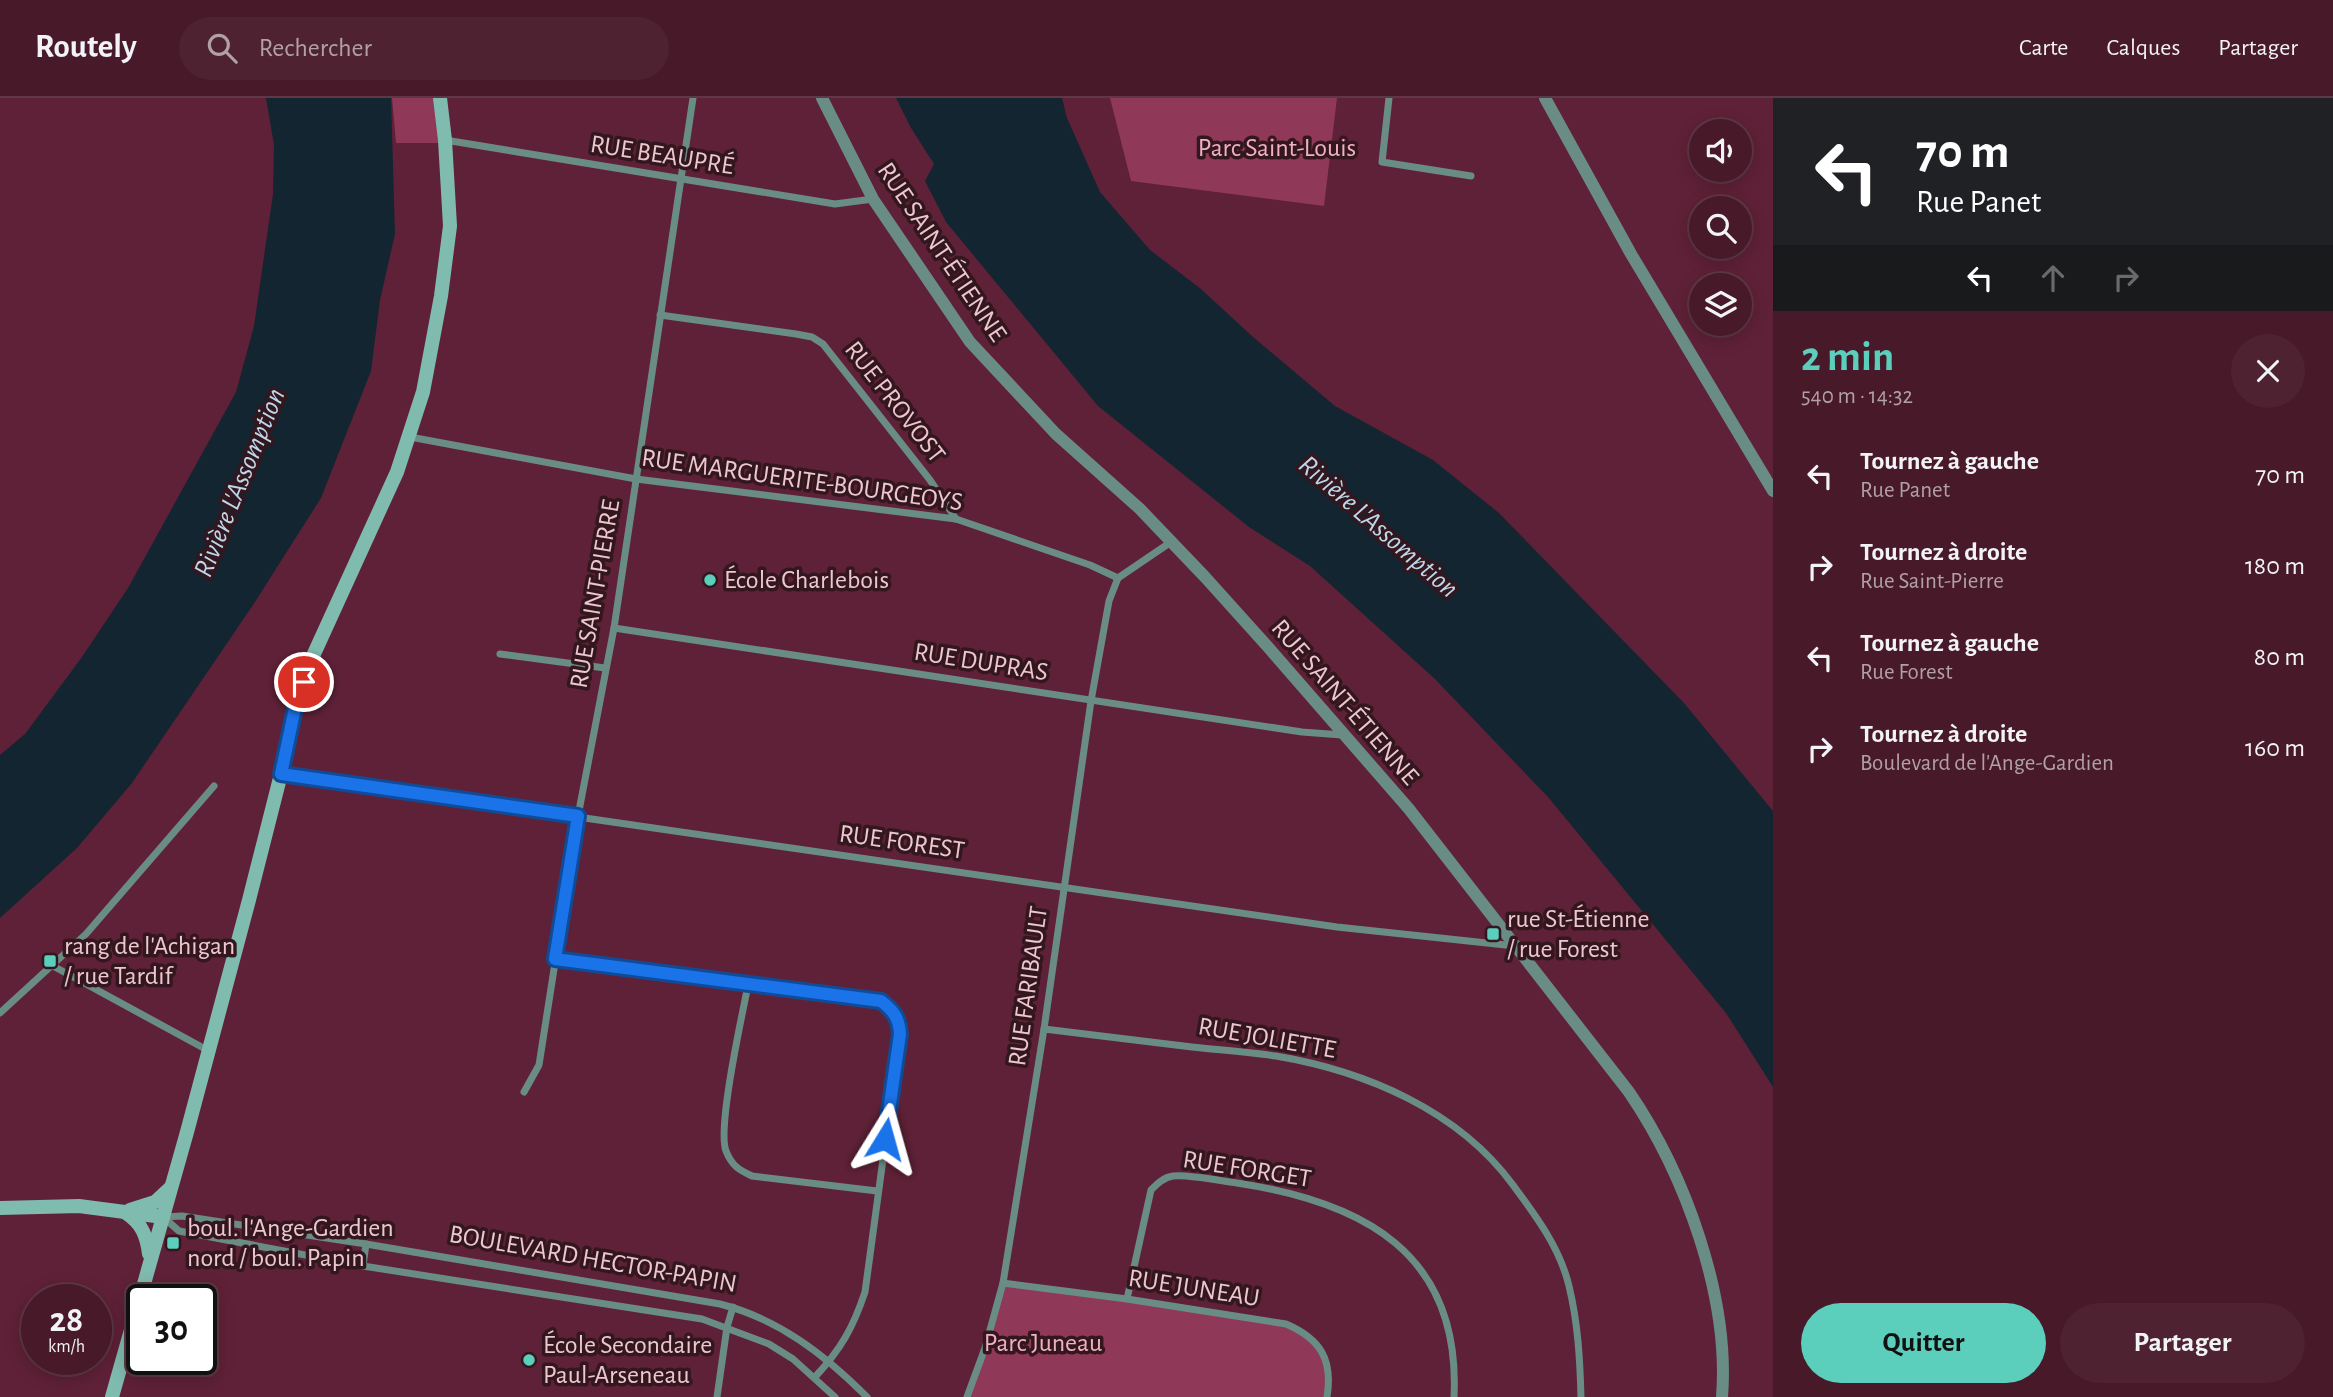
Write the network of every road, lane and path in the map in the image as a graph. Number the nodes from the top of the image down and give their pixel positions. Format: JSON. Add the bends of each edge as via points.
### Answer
{"nodes":[{"id":1,"x":440,"y":98,"type":"edge"},
{"id":2,"x":693,"y":98,"type":"edge"},
{"id":3,"x":822,"y":98,"type":"edge"},
{"id":4,"x":1389,"y":98,"type":"edge"},
{"id":5,"x":1545,"y":98,"type":"edge"},
{"id":6,"x":445,"y":140,"type":"junction"},
{"id":7,"x":1471,"y":176,"type":"dead end"},
{"id":8,"x":680,"y":180,"type":"junction"},
{"id":9,"x":873,"y":199,"type":"junction"},
{"id":10,"x":660,"y":315,"type":"junction"},
{"id":11,"x":410,"y":437,"type":"junction"},
{"id":12,"x":636,"y":479,"type":"junction"},
{"id":13,"x":1773,"y":491,"type":"edge"},
{"id":14,"x":956,"y":519,"type":"junction"},
{"id":15,"x":1171,"y":542,"type":"junction"},
{"id":16,"x":1118,"y":578,"type":"junction"},
{"id":17,"x":614,"y":628,"type":"junction"},
{"id":18,"x":500,"y":654,"type":"dead end"},
{"id":19,"x":604,"y":668,"type":"junction"},
{"id":20,"x":1091,"y":701,"type":"junction"},
{"id":21,"x":1342,"y":735,"type":"junction"},
{"id":22,"x":281,"y":774,"type":"junction"},
{"id":23,"x":214,"y":786,"type":"dead end"},
{"id":24,"x":578,"y":816,"type":"junction"},
{"id":25,"x":1064,"y":888,"type":"junction"},
{"id":26,"x":1516,"y":947,"type":"junction"},
{"id":27,"x":555,"y":959,"type":"junction"},
{"id":28,"x":53,"y":967,"type":"junction"},
{"id":29,"x":748,"y":985,"type":"junction"},
{"id":30,"x":0,"y":1013,"type":"edge"},
{"id":31,"x":1044,"y":1029,"type":"junction"},
{"id":32,"x":209,"y":1051,"type":"junction"},
{"id":33,"x":524,"y":1092,"type":"dead end"},
{"id":34,"x":172,"y":1185,"type":"junction"},
{"id":35,"x":877,"y":1191,"type":"junction"},
{"id":36,"x":0,"y":1209,"type":"edge"},
{"id":37,"x":122,"y":1211,"type":"junction"},
{"id":38,"x":163,"y":1217,"type":"junction"},
{"id":39,"x":366,"y":1244,"type":"junction"},
{"id":40,"x":150,"y":1261,"type":"junction"},
{"id":41,"x":363,"y":1266,"type":"junction"},
{"id":42,"x":1003,"y":1283,"type":"junction"},
{"id":43,"x":1127,"y":1299,"type":"junction"},
{"id":44,"x":733,"y":1307,"type":"junction"},
{"id":45,"x":727,"y":1327,"type":"junction"},
{"id":46,"x":830,"y":1361,"type":"junction"},
{"id":47,"x":815,"y":1377,"type":"junction"},
{"id":48,"x":112,"y":1397,"type":"edge"},
{"id":49,"x":717,"y":1397,"type":"edge"},
{"id":50,"x":835,"y":1397,"type":"edge"},
{"id":51,"x":867,"y":1397,"type":"edge"},
{"id":52,"x":967,"y":1397,"type":"edge"},
{"id":53,"x":1326,"y":1397,"type":"edge"},
{"id":54,"x":1454,"y":1397,"type":"edge"},
{"id":55,"x":1581,"y":1397,"type":"edge"},
{"id":56,"x":1723,"y":1397,"type":"edge"}],
"edges":[{"from":1,"to":6,"type":"main road"},
{"from":2,"to":8,"type":"street","name":"RUE SAINT-PIERRE"},
{"from":3,"to":9,"type":"street","name":"RUE SAINT-ÉTIENNE"},
{"from":4,"to":7,"type":"street","via":[[1382,162]]},
{"from":5,"to":13,"type":"street","via":[[1631,254]]},
{"from":6,"to":8,"type":"street","name":"RUE BEAUPRÉ"},
{"from":6,"to":11,"type":"main road","via":[[450,226],[431,354]]},
{"from":8,"to":9,"type":"street","name":"RUE BEAUPRÉ","via":[[835,204]]},
{"from":8,"to":10,"type":"street","name":"RUE SAINT-PIERRE"},
{"from":9,"to":15,"type":"street","name":"RUE SAINT-ÉTIENNE","via":[[970,342],[1056,434]]},
{"from":10,"to":12,"type":"street","name":"RUE SAINT-PIERRE"},
{"from":10,"to":14,"type":"street","name":"RUE PROVOST","via":[[796,334],[823,344]]},
{"from":11,"to":12,"type":"street","name":"RUE MARGUERITE-BOURGEOYS"},
{"from":11,"to":22,"type":"main road","via":[[313,656],[295,708]]},
{"from":12,"to":14,"type":"street","name":"RUE MARGUERITE-BOURGEOYS"},
{"from":12,"to":17,"type":"street","name":"RUE SAINT-PIERRE"},
{"from":14,"to":16,"type":"street","name":"RUE MARGUERITE-BOURGEOYS"},
{"from":15,"to":16,"type":"street"},
{"from":15,"to":21,"type":"street","name":"RUE SAINT-ÉTIENNE"},
{"from":16,"to":20,"type":"street","name":"RUE FARIBAULT","via":[[1109,601]]},
{"from":17,"to":19,"type":"street","name":"RUE SAINT-PIERRE"},
{"from":17,"to":20,"type":"street","name":"RUE DUPRAS"},
{"from":18,"to":19,"type":"street"},
{"from":19,"to":24,"type":"street","name":"RUE SAINT-PIERRE"},
{"from":20,"to":21,"type":"street","name":"RUE DUPRAS"},
{"from":20,"to":25,"type":"street","name":"RUE FARIBAULT"},
{"from":21,"to":26,"type":"street","name":"RUE SAINT-ÉTIENNE","via":[[1409,809]]},
{"from":22,"to":24,"type":"street","name":"RUE FOREST"},
{"from":22,"to":32,"type":"main road"},
{"from":23,"to":28,"type":"street"},
{"from":24,"to":25,"type":"street","name":"RUE FOREST"},
{"from":24,"to":27,"type":"street","name":"RUE SAINT-PIERRE"},
{"from":25,"to":26,"type":"street","name":"RUE FOREST"},
{"from":25,"to":31,"type":"street","name":"RUE FARIBAULT"},
{"from":26,"to":56,"type":"street","name":"RUE SAINT-ÉTIENNE","via":[[1629,1092],[1679,1185],[1716,1305]]},
{"from":27,"to":29,"type":"street"},
{"from":27,"to":33,"type":"street","name":"RUE SAINT-PIERRE","via":[[539,1065]]},
{"from":28,"to":30,"type":"street"},
{"from":28,"to":32,"type":"street"},
{"from":29,"to":35,"type":"street","via":[[723,1125],[732,1164],[752,1176]]},
{"from":29,"to":35,"type":"street","via":[[881,1001],[899,1019]]},
{"from":31,"to":42,"type":"street","name":"RUE FARIBAULT"},
{"from":31,"to":55,"type":"street","name":"RUE JOLIETTE","via":[[1319,1065],[1391,1090],[1449,1121],[1505,1173],[1551,1241],[1569,1285]]},
{"from":32,"to":34,"type":"main road"},
{"from":34,"to":37,"type":"main road","via":[[155,1202]]},
{"from":34,"to":38,"type":"main road"},
{"from":35,"to":46,"type":"street","via":[[865,1292],[855,1322]]},
{"from":36,"to":37,"type":"main road","name":"BOULEVARD HECTOR-PAPIN","via":[[79,1206]]},
{"from":37,"to":38,"type":"main road","name":"BOULEVARD HECTOR-PAPIN"},
{"from":37,"to":40,"type":"main road","via":[[144,1231]]},
{"from":38,"to":39,"type":"street","name":"BOULEVARD HECTOR-PAPIN"},
{"from":38,"to":40,"type":"main road"},
{"from":38,"to":41,"type":"street","name":"BOULEVARD HECTOR-PAPIN","via":[[179,1231]]},
{"from":39,"to":41,"type":"street"},
{"from":39,"to":44,"type":"street","name":"BOULEVARD HECTOR-PAPIN"},
{"from":40,"to":48,"type":"main road"},
{"from":41,"to":45,"type":"street","name":"BOULEVARD HECTOR-PAPIN","via":[[702,1319]]},
{"from":42,"to":43,"type":"street","name":"RUE JUNEAU"},
{"from":42,"to":52,"type":"street","name":"RUE FARIBAULT"},
{"from":43,"to":53,"type":"street","name":"RUE JUNEAU","via":[[1294,1327],[1309,1336],[1325,1359],[1329,1375]]},
{"from":43,"to":54,"type":"street","name":"RUE FORGET","via":[[1151,1190],[1161,1181],[1173,1176],[1212,1180],[1270,1188],[1322,1202],[1353,1214],[1388,1236],[1427,1278],[1451,1343]]},
{"from":44,"to":45,"type":"street"},
{"from":44,"to":46,"type":"street","name":"BOULEVARD HECTOR-PAPIN","via":[[784,1329]]},
{"from":45,"to":47,"type":"street","name":"BOULEVARD HECTOR-PAPIN","via":[[769,1344]]},
{"from":45,"to":49,"type":"street"},
{"from":46,"to":47,"type":"street"},
{"from":46,"to":51,"type":"street","name":"BOULEVARD HECTOR-PAPIN"},
{"from":47,"to":50,"type":"street","name":"BOULEVARD HECTOR-PAPIN"}]}
